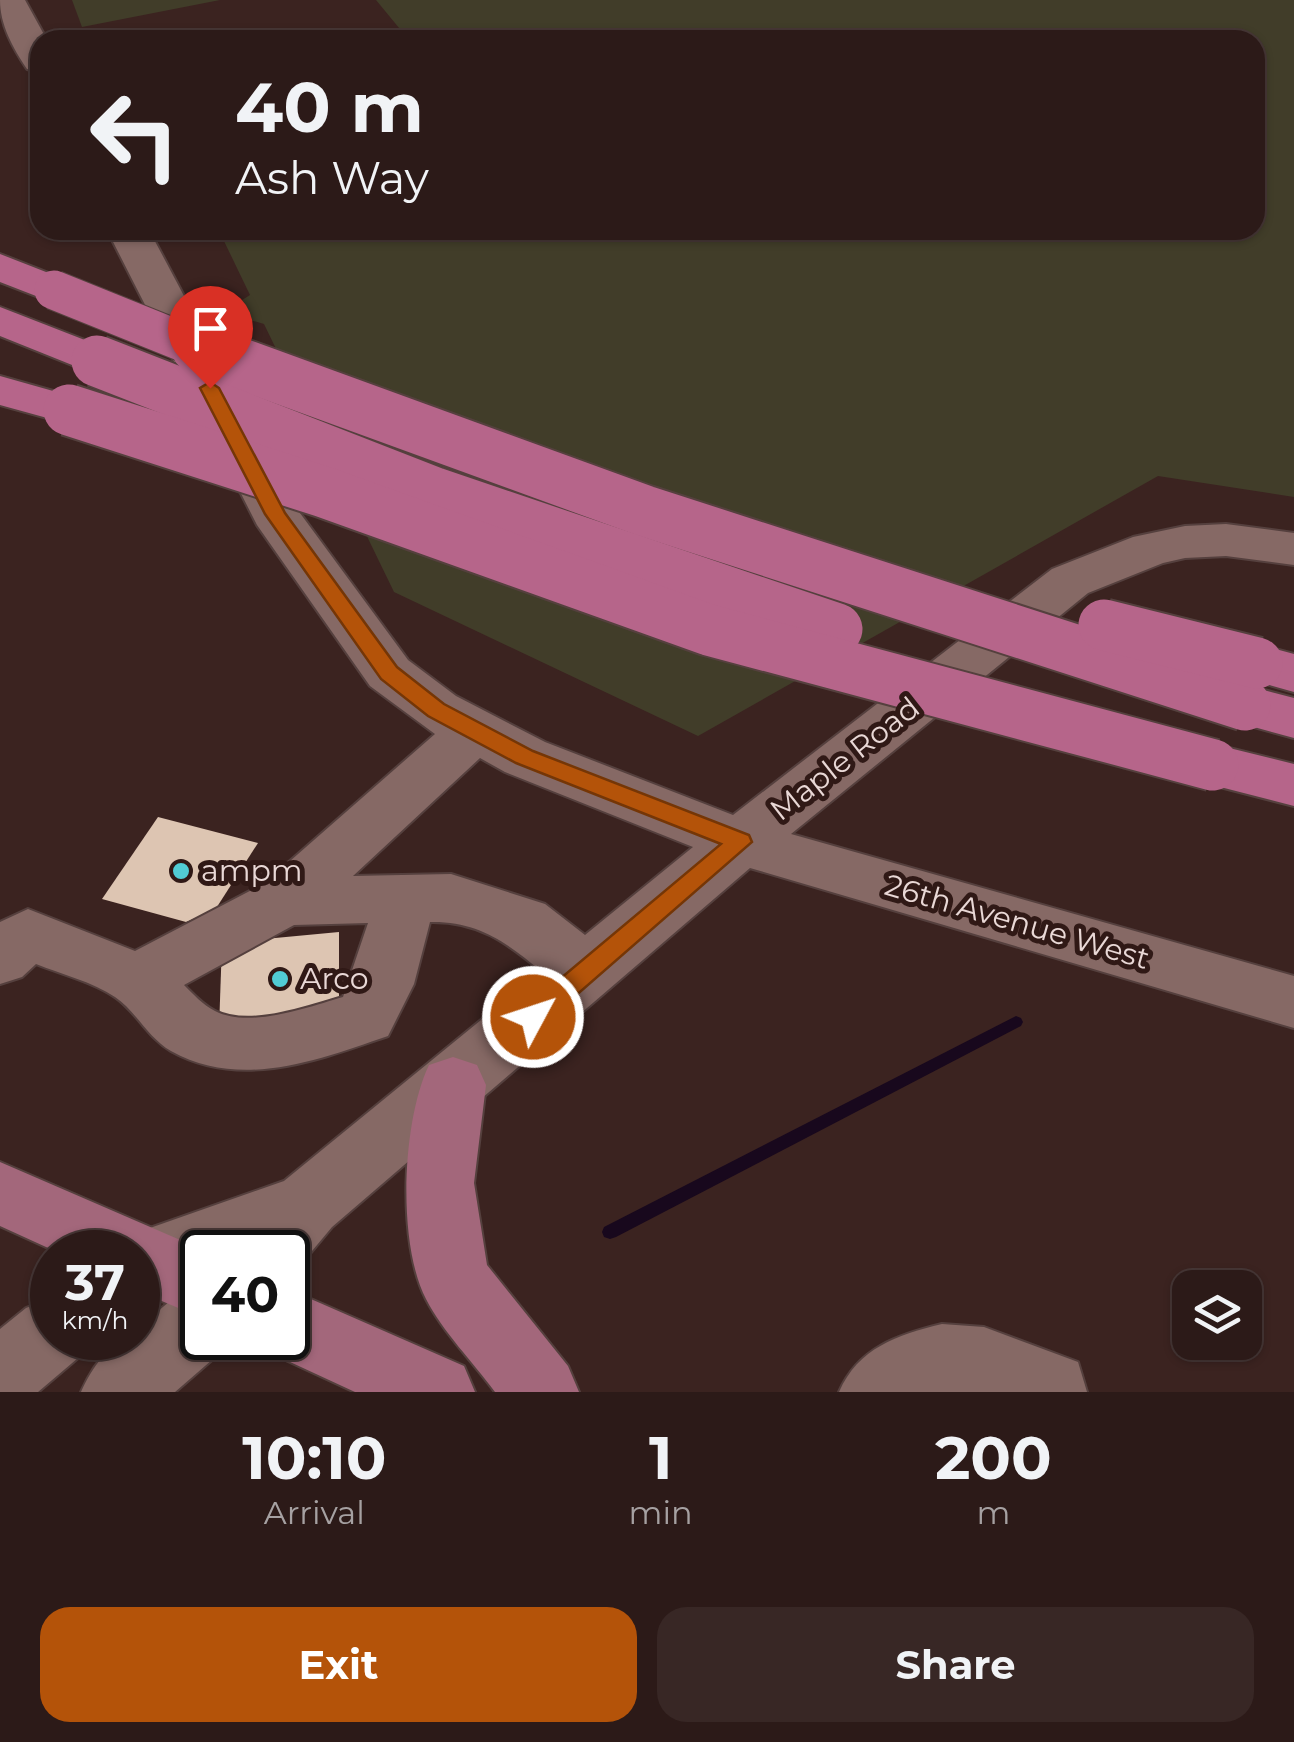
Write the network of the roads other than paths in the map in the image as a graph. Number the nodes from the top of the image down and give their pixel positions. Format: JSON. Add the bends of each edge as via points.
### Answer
{"nodes":[{"id":1,"x":8,"y":0,"type":"edge"},
{"id":2,"x":30,"y":42,"type":"edge"},
{"id":3,"x":133,"y":240,"type":"edge"},
{"id":4,"x":0,"y":267,"type":"edge"},
{"id":5,"x":0,"y":320,"type":"edge"},
{"id":6,"x":0,"y":390,"type":"edge"},
{"id":7,"x":1294,"y":549,"type":"edge"},
{"id":8,"x":1255,"y":712,"type":"edge"},
{"id":9,"x":476,"y":731,"type":"junction"},
{"id":10,"x":1294,"y":769,"type":"edge"},
{"id":11,"x":1294,"y":785,"type":"edge"},
{"id":12,"x":740,"y":842,"type":"junction"},
{"id":13,"x":406,"y":899,"type":"junction"},
{"id":14,"x":284,"y":901,"type":"junction"},
{"id":15,"x":0,"y":959,"type":"edge"},
{"id":16,"x":586,"y":972,"type":"junction"},
{"id":17,"x":138,"y":979,"type":"junction"},
{"id":18,"x":1294,"y":1002,"type":"edge"},
{"id":19,"x":453,"y":1084,"type":"junction"},
{"id":20,"x":0,"y":1193,"type":"edge"},
{"id":21,"x":287,"y":1229,"type":"edge"},
{"id":22,"x":80,"y":1230,"type":"edge"},
{"id":23,"x":160,"y":1261,"type":"edge"},
{"id":24,"x":310,"y":1334,"type":"edge"},
{"id":25,"x":180,"y":1340,"type":"edge"},
{"id":26,"x":30,"y":1351,"type":"edge"},
{"id":27,"x":0,"y":1376,"type":"edge"},
{"id":28,"x":1050,"y":1388,"type":"dead end"},
{"id":29,"x":119,"y":1392,"type":"edge"},
{"id":30,"x":437,"y":1392,"type":"edge"},
{"id":31,"x":541,"y":1392,"type":"edge"},
{"id":32,"x":878,"y":1392,"type":"edge"}],
"edges":[{"from":1,"to":2,"type":"street"},
{"from":3,"to":9,"type":"street","name":"26th Avenue West","via":[[275,514],[345,616],[389,673]]},
{"from":4,"to":8,"type":"highway","bridge":true,"via":[[312,394],[597,496]]},
{"from":5,"to":8,"type":"highway","bridge":true,"via":[[435,493],[902,652]]},
{"from":6,"to":8,"type":"highway","bridge":true,"via":[[324,492],[709,630]]},
{"from":7,"to":12,"type":"street","name":"Maple Road","via":[[1185,542],[1070,581]]},
{"from":8,"to":10,"type":"highway"},
{"from":8,"to":11,"type":"highway"},
{"from":9,"to":12,"type":"street","name":"26th Avenue West","via":[[524,757]]},
{"from":9,"to":14,"type":"street"},
{"from":12,"to":16,"type":"street","name":"Maple Road"},
{"from":12,"to":18,"type":"street","name":"26th Avenue West"},
{"from":13,"to":14,"type":"street"},
{"from":13,"to":16,"type":"street","via":[[451,898],[524,920]]},
{"from":13,"to":17,"type":"street","via":[[382,984],[365,1017],[240,1045],[195,1032]]},
{"from":14,"to":17,"type":"street"},
{"from":15,"to":17,"type":"street","via":[[28,934]]},
{"from":16,"to":19,"type":"street","name":"Maple Road"},
{"from":19,"to":21,"type":"street","name":"Maple Road"},
{"from":19,"to":31,"type":"main road","via":[[439,1183],[453,1278]]},
{"from":20,"to":22,"type":"main road"},
{"from":21,"to":23,"type":"street","name":"Maple Road"},
{"from":24,"to":30,"type":"main road"},
{"from":25,"to":29,"type":"street"},
{"from":26,"to":27,"type":"street"},
{"from":28,"to":32,"type":"street","via":[[992,1362],[957,1358],[917,1367]]}]}
